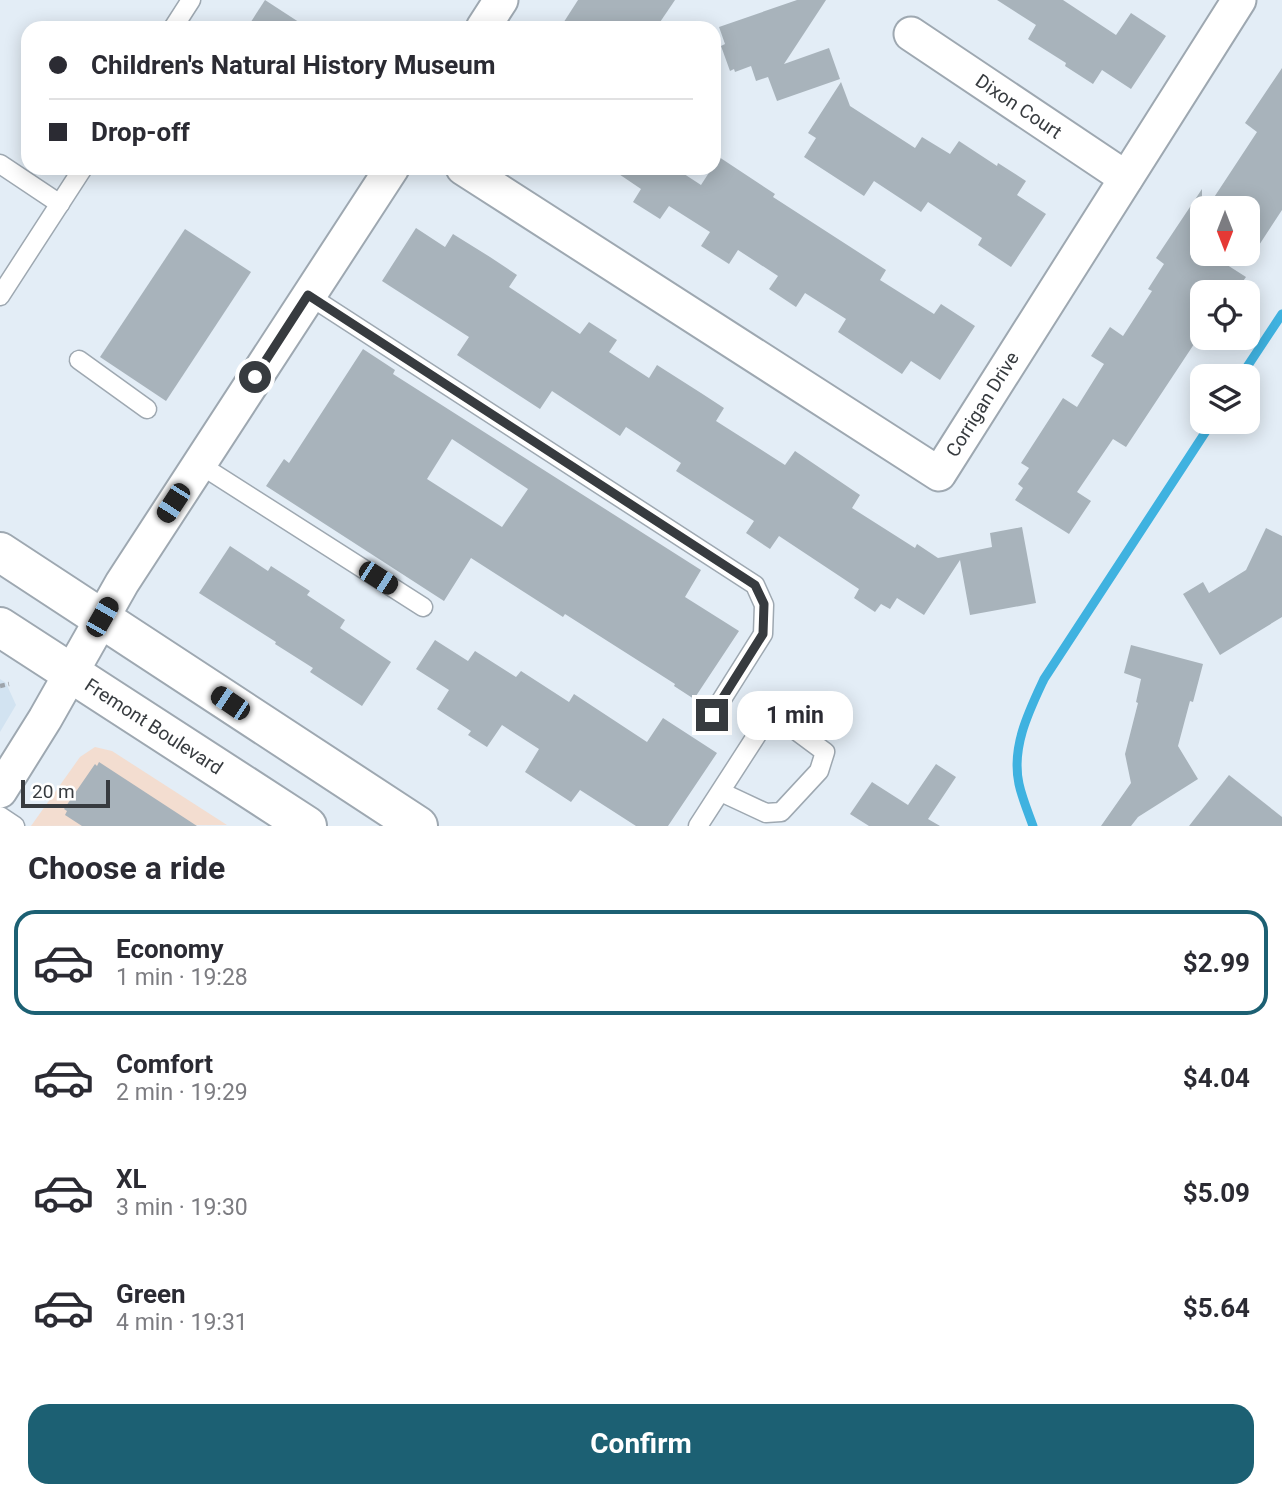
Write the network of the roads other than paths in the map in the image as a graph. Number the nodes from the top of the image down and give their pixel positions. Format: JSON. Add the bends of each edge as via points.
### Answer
{"nodes":[{"id":1,"x":191,"y":0,"type":"edge"},
{"id":2,"x":501,"y":0,"type":"edge"},
{"id":3,"x":1240,"y":0,"type":"edge"},
{"id":4,"x":178,"y":21,"type":"edge"},
{"id":5,"x":488,"y":21,"type":"edge"},
{"id":6,"x":911,"y":34,"type":"dead end"},
{"id":7,"x":0,"y":164,"type":"edge"},
{"id":8,"x":79,"y":175,"type":"edge"},
{"id":9,"x":386,"y":175,"type":"edge"},
{"id":10,"x":474,"y":175,"type":"edge"},
{"id":11,"x":1126,"y":178,"type":"junction"},
{"id":12,"x":60,"y":204,"type":"junction"},
{"id":13,"x":308,"y":295,"type":"junction"},
{"id":14,"x":0,"y":296,"type":"edge"},
{"id":15,"x":79,"y":360,"type":"dead end"},
{"id":16,"x":147,"y":409,"type":"dead end"},
{"id":17,"x":199,"y":464,"type":"junction"},
{"id":18,"x":0,"y":552,"type":"edge"},
{"id":19,"x":423,"y":607,"type":"dead end"},
{"id":20,"x":102,"y":617,"type":"junction"},
{"id":21,"x":0,"y":627,"type":"edge"},
{"id":22,"x":71,"y":673,"type":"junction"},
{"id":23,"x":712,"y":715,"type":"dead end"},
{"id":24,"x":0,"y":791,"type":"edge"},
{"id":25,"x":721,"y":792,"type":"junction"},
{"id":26,"x":0,"y":816,"type":"edge"},
{"id":27,"x":15,"y":826,"type":"edge"},
{"id":28,"x":307,"y":826,"type":"edge"},
{"id":29,"x":418,"y":826,"type":"edge"},
{"id":30,"x":698,"y":826,"type":"edge"}],
"edges":[{"from":1,"to":4,"type":"lane"},
{"from":2,"to":5,"type":"street"},
{"from":3,"to":11,"type":"street","name":"Corrigan Drive"},
{"from":6,"to":11,"type":"street","name":"Dixon Court"},
{"from":7,"to":12,"type":"lane"},
{"from":8,"to":12,"type":"lane"},
{"from":9,"to":13,"type":"street"},
{"from":10,"to":11,"type":"street","name":"Corrigan Drive","via":[[939,474]]},
{"from":12,"to":14,"type":"lane"},
{"from":13,"to":17,"type":"street"},
{"from":13,"to":23,"type":"lane","via":[[755,585],[764,604],[763,634]]},
{"from":15,"to":16,"type":"lane"},
{"from":17,"to":19,"type":"lane"},
{"from":17,"to":20,"type":"street"},
{"from":18,"to":20,"type":"main road"},
{"from":20,"to":22,"type":"street"},
{"from":20,"to":29,"type":"main road"},
{"from":21,"to":22,"type":"main road","name":"Fremont Boulevard"},
{"from":22,"to":24,"type":"street"},
{"from":22,"to":28,"type":"main road","name":"Fremont Boulevard"},
{"from":25,"to":25,"type":"lane","via":[[760,730],[790,726],[825,752],[819,771],[781,812],[766,813]]},
{"from":25,"to":30,"type":"lane"},
{"from":26,"to":27,"type":"lane"}]}
